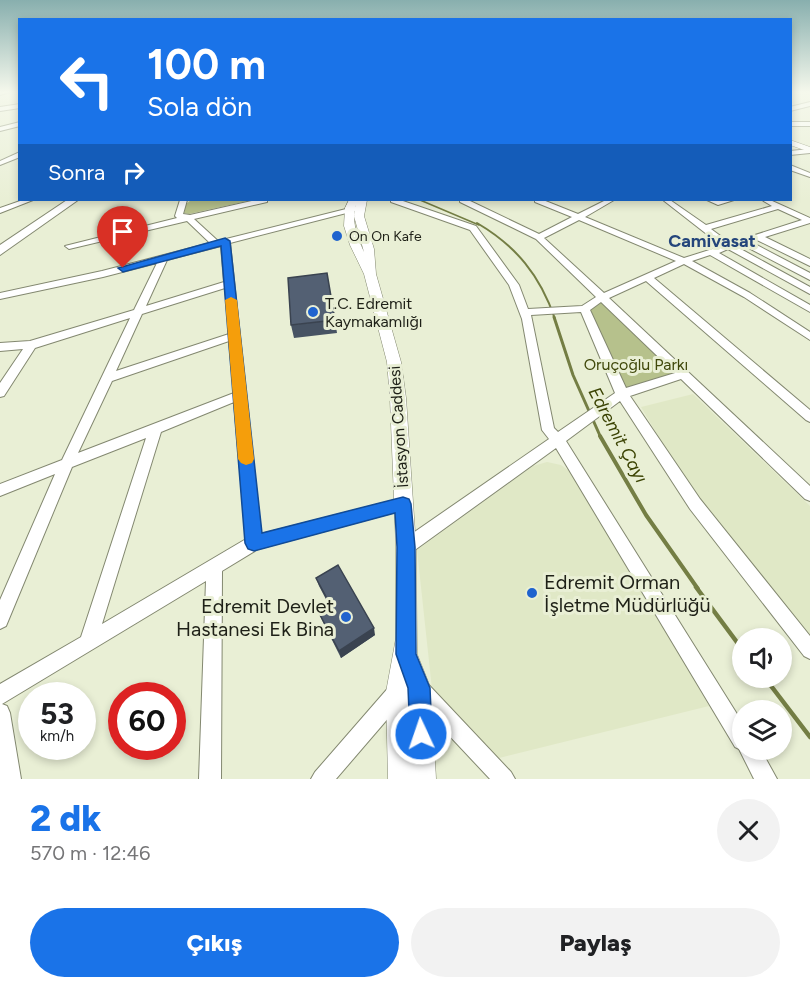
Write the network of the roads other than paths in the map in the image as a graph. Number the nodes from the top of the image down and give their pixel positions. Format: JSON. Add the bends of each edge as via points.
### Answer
{"nodes":[{"id":1,"x":792,"y":142,"type":"edge"},
{"id":2,"x":810,"y":150,"type":"edge"},
{"id":3,"x":792,"y":153,"type":"edge"},
{"id":4,"x":18,"y":155,"type":"edge"},
{"id":5,"x":0,"y":163,"type":"edge"},
{"id":6,"x":792,"y":168,"type":"edge"},
{"id":7,"x":810,"y":175,"type":"edge"},
{"id":8,"x":27,"y":201,"type":"edge"},
{"id":9,"x":56,"y":201,"type":"edge"},
{"id":10,"x":73,"y":201,"type":"edge"},
{"id":11,"x":183,"y":201,"type":"edge"},
{"id":12,"x":260,"y":201,"type":"edge"},
{"id":13,"x":397,"y":201,"type":"edge"},
{"id":14,"x":465,"y":201,"type":"edge"},
{"id":15,"x":540,"y":201,"type":"edge"},
{"id":16,"x":609,"y":201,"type":"edge"},
{"id":17,"x":671,"y":201,"type":"edge"},
{"id":18,"x":768,"y":201,"type":"edge"},
{"id":19,"x":356,"y":204,"type":"edge"},
{"id":20,"x":780,"y":206,"type":"junction"},
{"id":21,"x":0,"y":212,"type":"edge"},
{"id":22,"x":578,"y":216,"type":"junction"},
{"id":23,"x":188,"y":218,"type":"junction"},
{"id":24,"x":809,"y":220,"type":"edge"},
{"id":25,"x":705,"y":228,"type":"junction"},
{"id":26,"x":539,"y":237,"type":"junction"},
{"id":27,"x":758,"y":237,"type":"junction"},
{"id":28,"x":0,"y":238,"type":"edge"},
{"id":29,"x":743,"y":241,"type":"junction"},
{"id":30,"x":221,"y":242,"type":"junction"},
{"id":31,"x":728,"y":245,"type":"junction"},
{"id":32,"x":69,"y":246,"type":"dead end"},
{"id":33,"x":0,"y":251,"type":"edge"},
{"id":34,"x":711,"y":252,"type":"junction"},
{"id":35,"x":164,"y":257,"type":"junction"},
{"id":36,"x":684,"y":261,"type":"junction"},
{"id":37,"x":810,"y":263,"type":"edge"},
{"id":38,"x":103,"y":274,"type":"junction"},
{"id":39,"x":810,"y":277,"type":"edge"},
{"id":40,"x":648,"y":278,"type":"junction"},
{"id":41,"x":229,"y":284,"type":"junction"},
{"id":42,"x":810,"y":291,"type":"edge"},
{"id":43,"x":0,"y":296,"type":"edge"},
{"id":44,"x":600,"y":298,"type":"junction"},
{"id":45,"x":0,"y":304,"type":"edge"},
{"id":46,"x":585,"y":309,"type":"junction"},
{"id":47,"x":810,"y":309,"type":"edge"},
{"id":48,"x":137,"y":312,"type":"junction"},
{"id":49,"x":524,"y":312,"type":"junction"},
{"id":50,"x":234,"y":336,"type":"junction"},
{"id":51,"x":810,"y":337,"type":"edge"},
{"id":52,"x":31,"y":345,"type":"junction"},
{"id":53,"x":0,"y":347,"type":"edge"},
{"id":54,"x":685,"y":374,"type":"junction"},
{"id":55,"x":107,"y":378,"type":"junction"},
{"id":56,"x":0,"y":393,"type":"edge"},
{"id":57,"x":621,"y":394,"type":"junction"},
{"id":58,"x":240,"y":395,"type":"junction"},
{"id":59,"x":810,"y":417,"type":"edge"},
{"id":60,"x":155,"y":430,"type":"junction"},
{"id":61,"x":561,"y":438,"type":"junction"},
{"id":62,"x":67,"y":463,"type":"junction"},
{"id":63,"x":0,"y":490,"type":"edge"},
{"id":64,"x":810,"y":495,"type":"edge"},
{"id":65,"x":403,"y":504,"type":"junction"},
{"id":66,"x":254,"y":543,"type":"junction"},
{"id":67,"x":406,"y":547,"type":"junction"},
{"id":68,"x":214,"y":567,"type":"junction"},
{"id":69,"x":0,"y":620,"type":"edge"},
{"id":70,"x":88,"y":642,"type":"junction"},
{"id":71,"x":810,"y":650,"type":"edge"},
{"id":72,"x":408,"y":690,"type":"junction"},
{"id":73,"x":0,"y":695,"type":"edge"},
{"id":74,"x":0,"y":713,"type":"edge"},
{"id":75,"x":732,"y":723,"type":"edge"},
{"id":76,"x":755,"y":760,"type":"edge"},
{"id":77,"x":10,"y":779,"type":"edge"},
{"id":78,"x":210,"y":779,"type":"edge"},
{"id":79,"x":322,"y":779,"type":"edge"},
{"id":80,"x":401,"y":779,"type":"edge"},
{"id":81,"x":423,"y":779,"type":"edge"},
{"id":82,"x":504,"y":779,"type":"edge"},
{"id":83,"x":766,"y":779,"type":"edge"}],
"edges":[{"from":1,"to":2,"type":"main road"},
{"from":2,"to":3,"type":"street"},
{"from":4,"to":5,"type":"street"},
{"from":6,"to":7,"type":"street"},
{"from":8,"to":21,"type":"street"},
{"from":9,"to":28,"type":"highway"},
{"from":10,"to":33,"type":"highway"},
{"from":11,"to":23,"type":"street","via":[[178,216]]},
{"from":12,"to":23,"type":"street"},
{"from":13,"to":49,"type":"street","via":[[473,228],[514,285]]},
{"from":14,"to":26,"type":"street"},
{"from":15,"to":22,"type":"street"},
{"from":16,"to":22,"type":"street"},
{"from":17,"to":25,"type":"street"},
{"from":18,"to":20,"type":"street"},
{"from":19,"to":30,"type":"street"},
{"from":19,"to":65,"type":"main road","name":"İstasyon Caddesi","via":[[356,250],[370,274],[394,362]]},
{"from":20,"to":24,"type":"street"},
{"from":20,"to":25,"type":"street"},
{"from":22,"to":26,"type":"street"},
{"from":22,"to":36,"type":"street"},
{"from":23,"to":30,"type":"street"},
{"from":23,"to":32,"type":"street"},
{"from":24,"to":27,"type":"street"},
{"from":25,"to":31,"type":"street"},
{"from":26,"to":44,"type":"street"},
{"from":27,"to":29,"type":"street"},
{"from":27,"to":37,"type":"street"},
{"from":29,"to":31,"type":"street"},
{"from":29,"to":39,"type":"street"},
{"from":30,"to":35,"type":"street"},
{"from":30,"to":41,"type":"street"},
{"from":31,"to":34,"type":"street"},
{"from":31,"to":42,"type":"street"},
{"from":34,"to":36,"type":"street"},
{"from":34,"to":47,"type":"street"},
{"from":35,"to":38,"type":"street"},
{"from":35,"to":48,"type":"street"},
{"from":36,"to":40,"type":"street"},
{"from":36,"to":51,"type":"street","via":[[747,295]]},
{"from":38,"to":43,"type":"street"},
{"from":38,"to":45,"type":"street"},
{"from":40,"to":44,"type":"street"},
{"from":40,"to":59,"type":"street"},
{"from":41,"to":48,"type":"street"},
{"from":41,"to":50,"type":"street"},
{"from":44,"to":46,"type":"street"},
{"from":44,"to":54,"type":"street"},
{"from":46,"to":49,"type":"street"},
{"from":46,"to":57,"type":"street"},
{"from":48,"to":52,"type":"street"},
{"from":48,"to":55,"type":"street"},
{"from":49,"to":61,"type":"street","via":[[548,430]]},
{"from":50,"to":55,"type":"street"},
{"from":50,"to":58,"type":"street"},
{"from":52,"to":53,"type":"street"},
{"from":52,"to":56,"type":"street"},
{"from":54,"to":57,"type":"street"},
{"from":54,"to":64,"type":"street"},
{"from":55,"to":62,"type":"street"},
{"from":57,"to":61,"type":"street"},
{"from":57,"to":71,"type":"street","via":[[695,504]]},
{"from":58,"to":60,"type":"street"},
{"from":58,"to":66,"type":"street"},
{"from":60,"to":62,"type":"street"},
{"from":60,"to":70,"type":"street"},
{"from":61,"to":67,"type":"street"},
{"from":61,"to":75,"type":"street"},
{"from":62,"to":63,"type":"street"},
{"from":62,"to":69,"type":"street"},
{"from":65,"to":66,"type":"street"},
{"from":65,"to":67,"type":"main road","name":"İstasyon Caddesi"},
{"from":66,"to":68,"type":"street"},
{"from":67,"to":72,"type":"main road","name":"İstasyon Caddesi"},
{"from":68,"to":70,"type":"street"},
{"from":68,"to":78,"type":"street"},
{"from":70,"to":73,"type":"street"},
{"from":72,"to":79,"type":"street"},
{"from":72,"to":80,"type":"main road","name":"İstasyon Caddesi"},
{"from":72,"to":81,"type":"main road","name":"İstasyon Caddesi"},
{"from":72,"to":82,"type":"street"},
{"from":74,"to":77,"type":"street"},
{"from":76,"to":83,"type":"street"}]}
